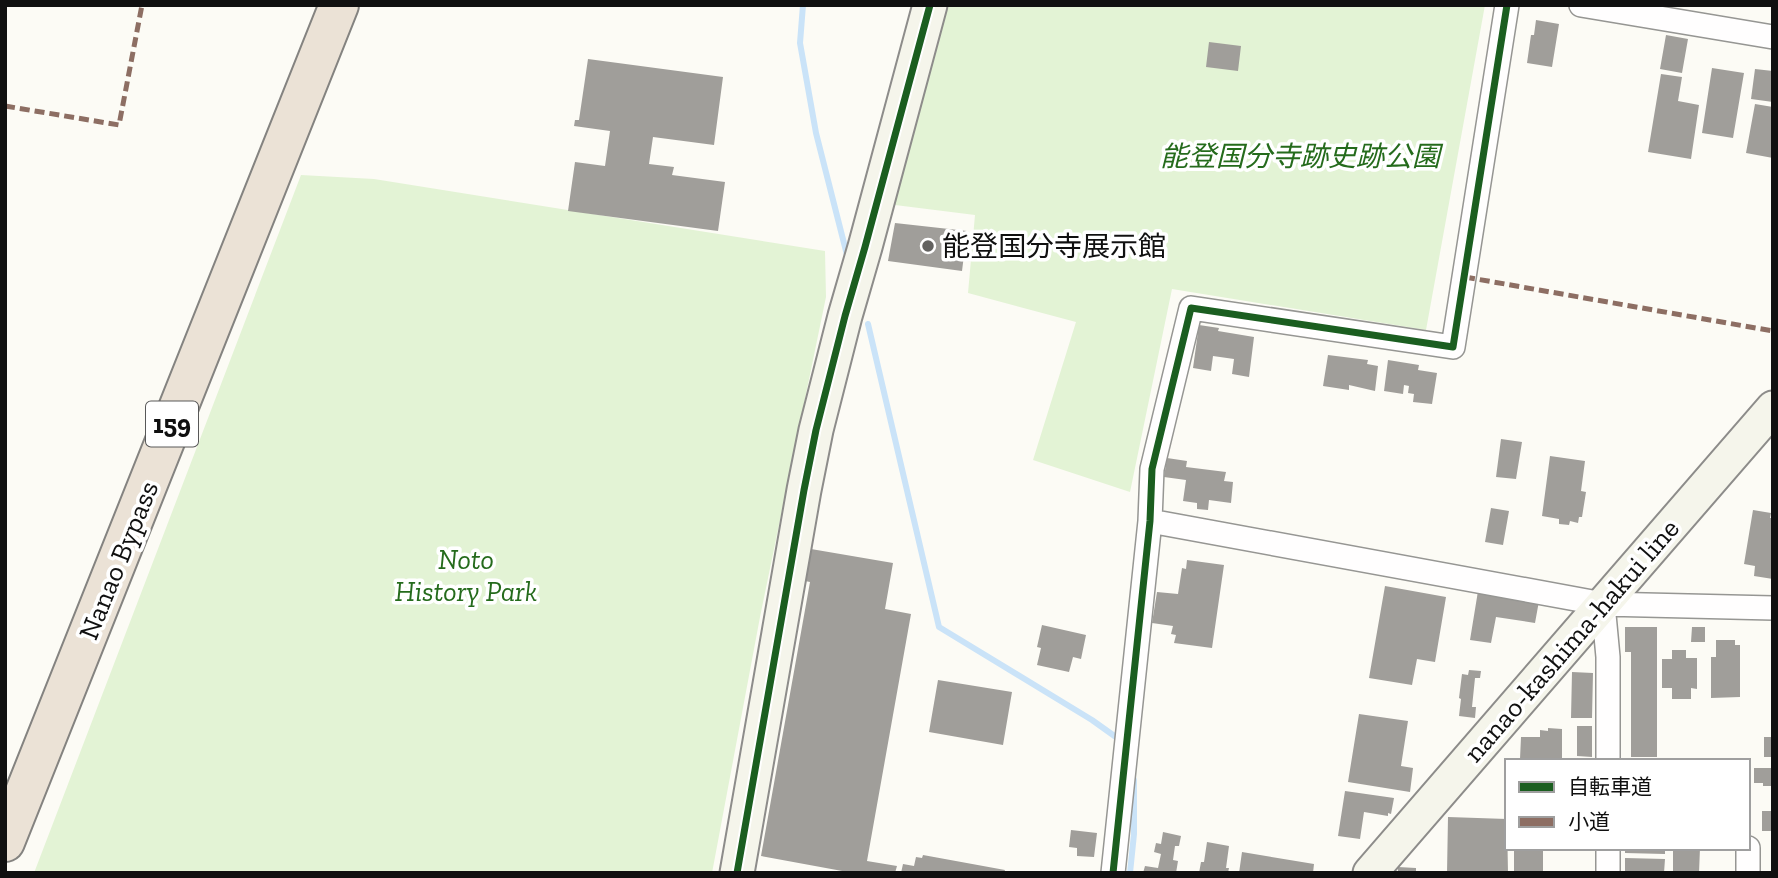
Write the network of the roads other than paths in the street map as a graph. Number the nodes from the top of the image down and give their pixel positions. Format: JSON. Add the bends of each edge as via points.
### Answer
{"nodes":[{"id":1,"x":339,"y":5,"type":"edge"},
{"id":2,"x":930,"y":5,"type":"edge"},
{"id":3,"x":1507,"y":5,"type":"edge"},
{"id":4,"x":1581,"y":5,"type":"edge"},
{"id":5,"x":1773,"y":37,"type":"edge"},
{"id":6,"x":1773,"y":408,"type":"edge"},
{"id":7,"x":1150,"y":521,"type":"junction"},
{"id":8,"x":1603,"y":604,"type":"junction"},
{"id":9,"x":1773,"y":608,"type":"edge"},
{"id":10,"x":1608,"y":759,"type":"edge"},
{"id":11,"x":5,"y":842,"type":"edge"},
{"id":12,"x":1608,"y":850,"type":"edge"},
{"id":13,"x":1748,"y":850,"type":"edge"},
{"id":14,"x":737,"y":873,"type":"edge"},
{"id":15,"x":1113,"y":873,"type":"edge"},
{"id":16,"x":1370,"y":873,"type":"edge"},
{"id":17,"x":1608,"y":873,"type":"edge"},
{"id":18,"x":1748,"y":873,"type":"edge"}],
"edges":[{"from":1,"to":11,"type":"highway","name":"Nanao Bypass","number":"159"},
{"from":2,"to":14,"type":"street","via":[[816,430]]},
{"from":3,"to":7,"type":"street","via":[[1453,347],[1191,308],[1152,468]]},
{"from":4,"to":5,"type":"street"},
{"from":6,"to":8,"type":"street","name":"nanao-kashima-hakui line"},
{"from":7,"to":8,"type":"street"},
{"from":7,"to":15,"type":"street"},
{"from":8,"to":9,"type":"street"},
{"from":8,"to":10,"type":"street"},
{"from":8,"to":16,"type":"street","name":"nanao-kashima-hakui line"},
{"from":12,"to":17,"type":"street"},
{"from":13,"to":18,"type":"street"}]}
